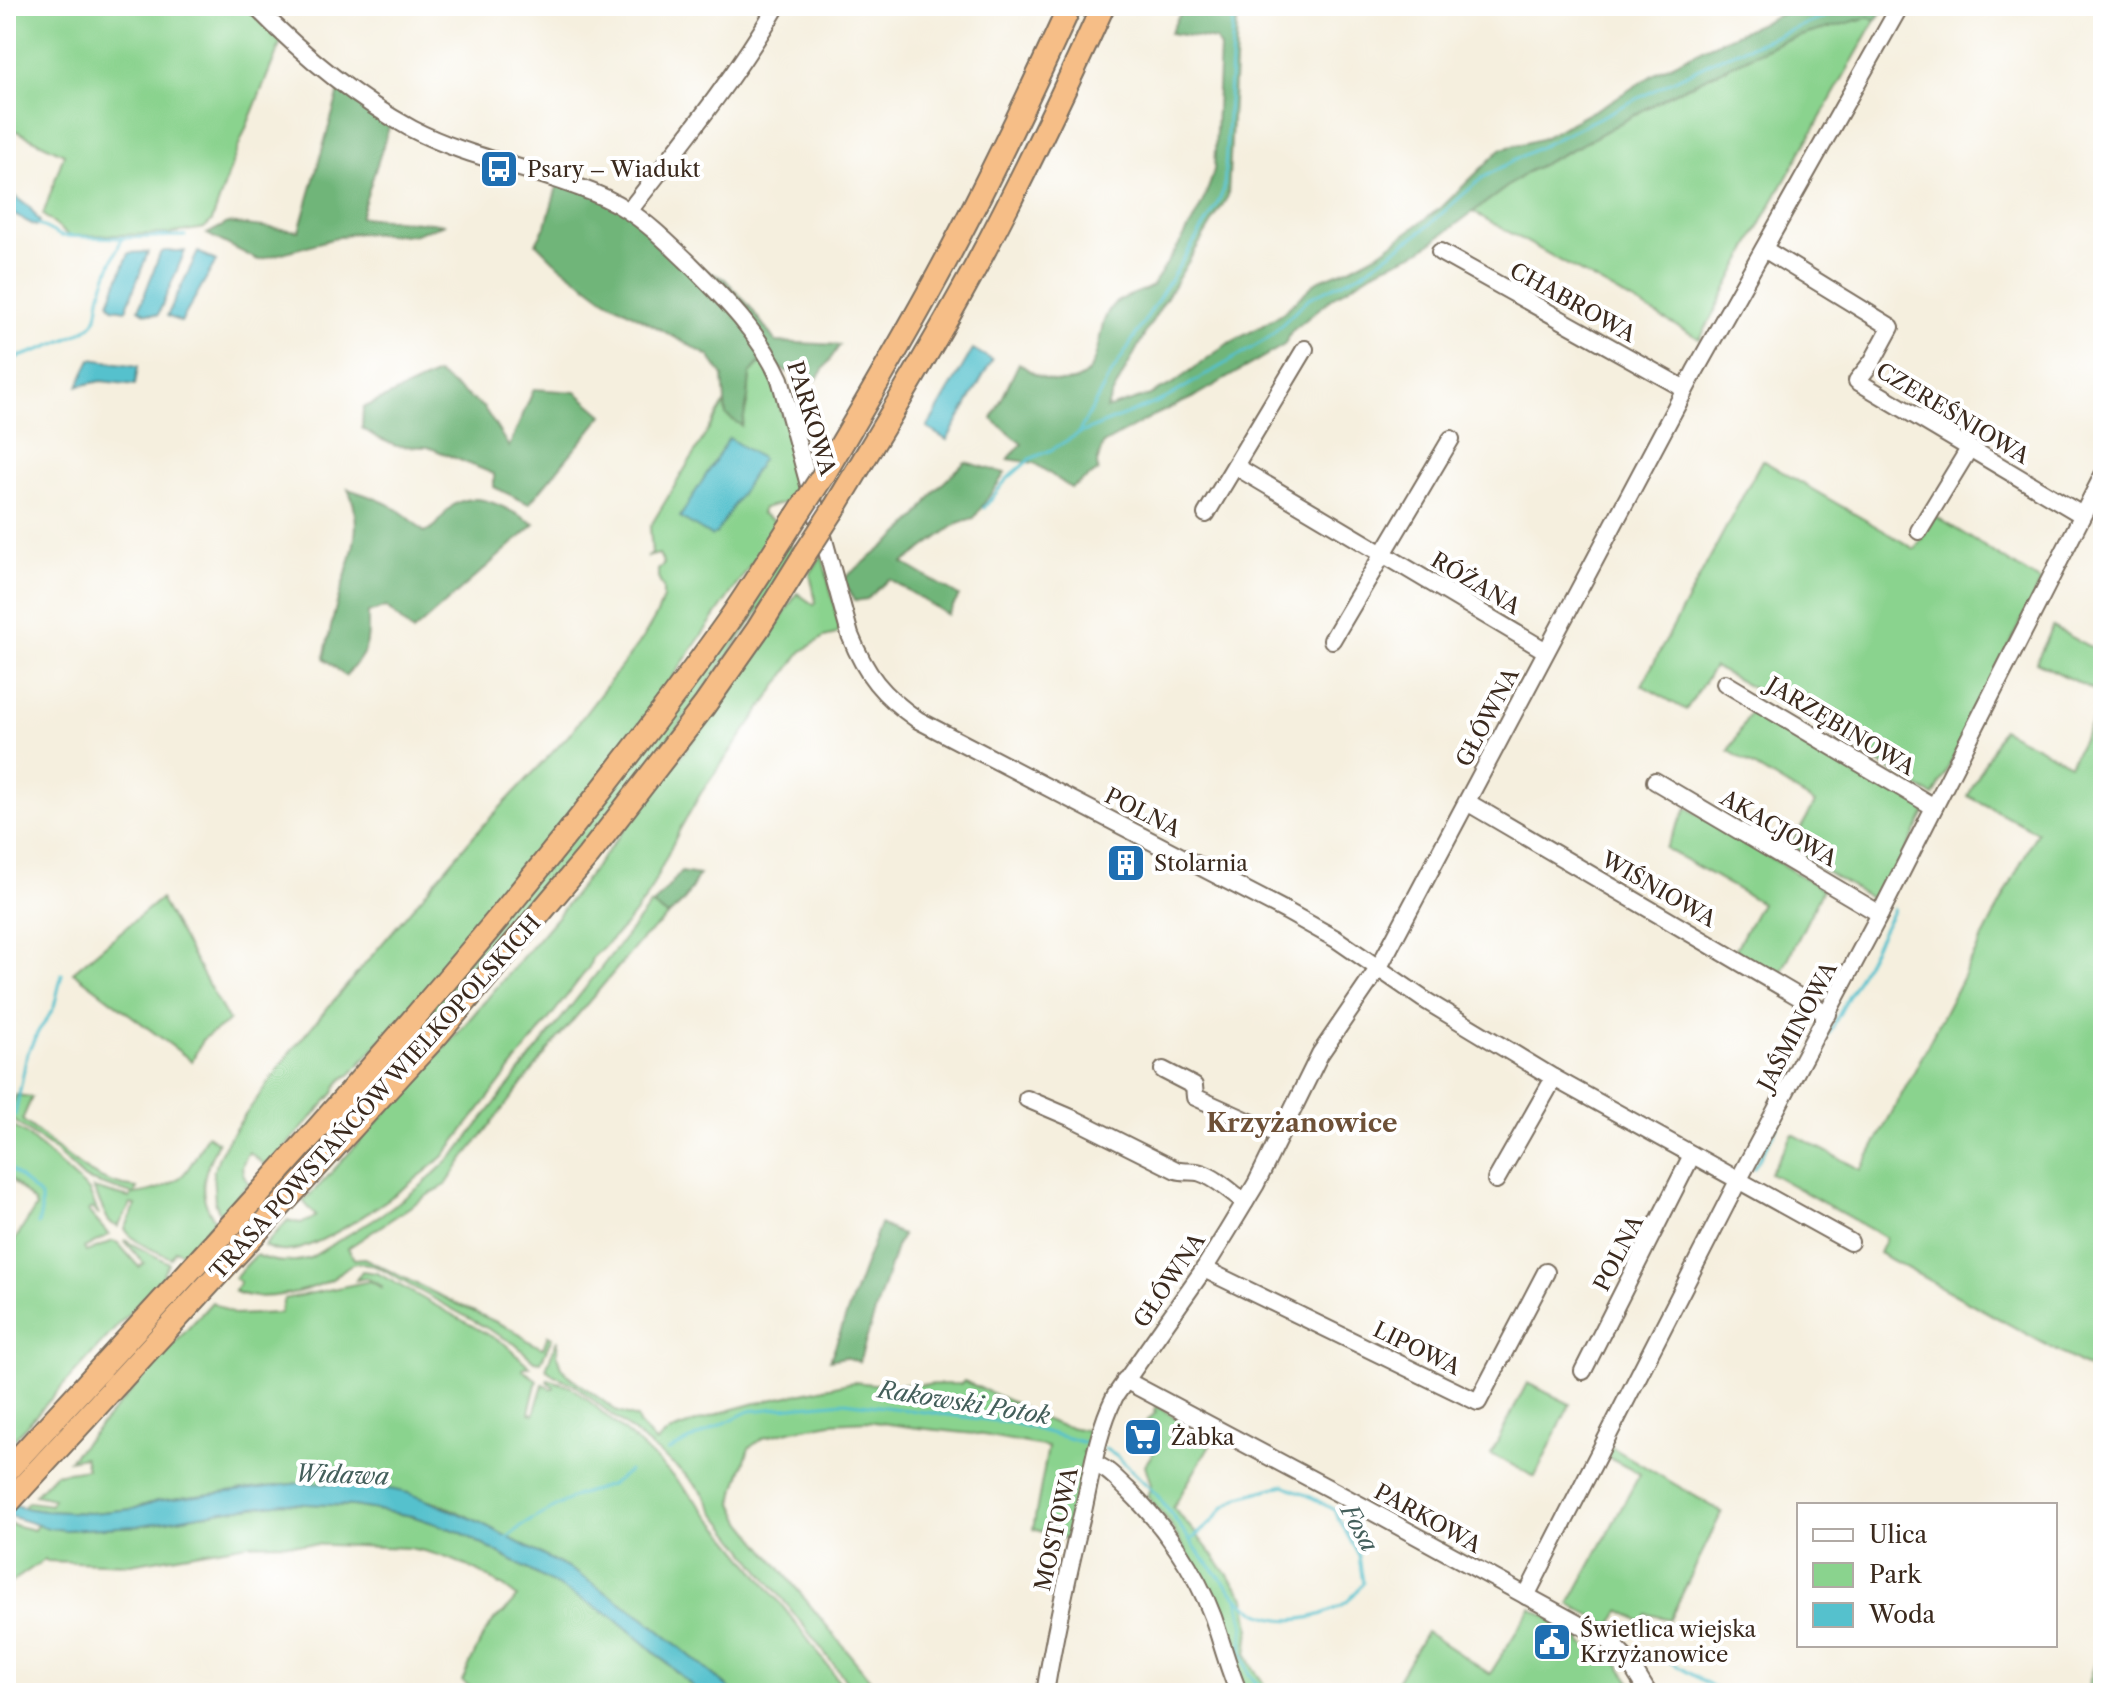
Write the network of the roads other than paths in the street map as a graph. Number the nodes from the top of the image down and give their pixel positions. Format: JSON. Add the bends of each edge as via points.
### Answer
{"nodes":[{"id":1,"x":255,"y":6,"type":"edge"},
{"id":2,"x":777,"y":6,"type":"edge"},
{"id":3,"x":1070,"y":6,"type":"edge"},
{"id":4,"x":1103,"y":6,"type":"edge"},
{"id":5,"x":1900,"y":6,"type":"edge"},
{"id":6,"x":629,"y":211,"type":"junction"},
{"id":7,"x":1764,"y":249,"type":"junction"},
{"id":8,"x":1440,"y":252,"type":"dead end"},
{"id":9,"x":1305,"y":349,"type":"dead end"},
{"id":10,"x":1685,"y":389,"type":"junction"},
{"id":11,"x":1451,"y":439,"type":"dead end"},
{"id":12,"x":1969,"y":449,"type":"junction"},
{"id":13,"x":1235,"y":466,"type":"junction"},
{"id":14,"x":2103,"y":475,"type":"edge"},
{"id":15,"x":1206,"y":514,"type":"dead end"},
{"id":16,"x":2082,"y":515,"type":"junction"},
{"id":17,"x":1919,"y":531,"type":"dead end"},
{"id":18,"x":1384,"y":553,"type":"junction"},
{"id":19,"x":839,"y":598,"type":"joint"},
{"id":20,"x":1332,"y":640,"type":"dead end"},
{"id":21,"x":1546,"y":651,"type":"junction"},
{"id":22,"x":1725,"y":683,"type":"dead end"},
{"id":23,"x":1655,"y":781,"type":"dead end"},
{"id":24,"x":1467,"y":802,"type":"junction"},
{"id":25,"x":1934,"y":807,"type":"junction"},
{"id":26,"x":1880,"y":914,"type":"junction"},
{"id":27,"x":1378,"y":969,"type":"junction"},
{"id":28,"x":1828,"y":1014,"type":"junction"},
{"id":29,"x":1163,"y":1070,"type":"dead end"},
{"id":30,"x":1554,"y":1078,"type":"junction"},
{"id":31,"x":1027,"y":1099,"type":"dead end"},
{"id":32,"x":1279,"y":1135,"type":"junction"},
{"id":33,"x":1692,"y":1155,"type":"junction"},
{"id":34,"x":1496,"y":1180,"type":"dead end"},
{"id":35,"x":1738,"y":1181,"type":"junction"},
{"id":36,"x":1245,"y":1202,"type":"junction"},
{"id":37,"x":1850,"y":1242,"type":"dead end"},
{"id":38,"x":1204,"y":1269,"type":"junction"},
{"id":39,"x":1546,"y":1272,"type":"dead end"},
{"id":40,"x":1583,"y":1371,"type":"dead end"},
{"id":41,"x":1125,"y":1380,"type":"junction"},
{"id":42,"x":1095,"y":1459,"type":"junction"},
{"id":43,"x":6,"y":1472,"type":"edge"},
{"id":44,"x":6,"y":1505,"type":"edge"},
{"id":45,"x":1526,"y":1596,"type":"junction"},
{"id":46,"x":1045,"y":1693,"type":"edge"},
{"id":47,"x":1239,"y":1693,"type":"edge"},
{"id":48,"x":1648,"y":1693,"type":"edge"}],
"edges":[{"from":1,"to":6,"type":"street","name":"PARKOWA","via":[[336,80],[413,129],[576,186]]},
{"from":2,"to":6,"type":"street","via":[[705,115]]},
{"from":3,"to":43,"type":"highway","name":"TRASA POWSTAŃCÓW WIELKOPOLSKICH","bridge":true,"via":[[1022,111],[895,352],[824,474],[726,624],[569,833],[418,1014]]},
{"from":4,"to":44,"type":"highway","name":"TRASA POWSTAŃCÓW WIELKOPOLSKICH","bridge":true,"via":[[1046,130],[918,371],[758,629],[704,706],[588,856],[439,1033]]},
{"from":5,"to":7,"type":"street","name":"GŁÓWNA"},
{"from":6,"to":19,"type":"street","name":"PARKOWA","via":[[718,292],[769,356],[787,398]]},
{"from":7,"to":10,"type":"street","name":"GŁÓWNA"},
{"from":7,"to":12,"type":"street","name":"CZEREŚNIOWA","via":[[1891,327],[1857,381]]},
{"from":8,"to":10,"type":"street","name":"CHABROWA"},
{"from":9,"to":13,"type":"street"},
{"from":10,"to":21,"type":"street","name":"GŁÓWNA"},
{"from":11,"to":18,"type":"street"},
{"from":12,"to":16,"type":"street","name":"CZEREŚNIOWA"},
{"from":12,"to":17,"type":"street"},
{"from":13,"to":15,"type":"street"},
{"from":13,"to":18,"type":"street","name":"RÓŻANA"},
{"from":14,"to":16,"type":"street","name":"JAŚMINOWA"},
{"from":16,"to":25,"type":"street","name":"JAŚMINOWA"},
{"from":18,"to":20,"type":"street"},
{"from":18,"to":21,"type":"street","name":"RÓŻANA"},
{"from":19,"to":27,"type":"street","name":"POLNA","via":[[867,670],[886,696],[918,720],[1286,911]]},
{"from":21,"to":24,"type":"street","name":"GŁÓWNA"},
{"from":22,"to":25,"type":"street","name":"JARZĘBINOWA"},
{"from":23,"to":26,"type":"street","name":"AKACJOWA"},
{"from":24,"to":27,"type":"street","name":"GŁÓWNA"},
{"from":24,"to":28,"type":"street","name":"WIŚNIOWA"},
{"from":25,"to":26,"type":"street","name":"JAŚMINOWA"},
{"from":26,"to":28,"type":"street","name":"JAŚMINOWA"},
{"from":27,"to":30,"type":"street","name":"POLNA"},
{"from":27,"to":32,"type":"street","name":"GŁÓWNA","via":[[1320,1054]]},
{"from":28,"to":35,"type":"street","name":"JAŚMINOWA"},
{"from":29,"to":32,"type":"street","via":[[1194,1086],[1195,1097]]},
{"from":30,"to":33,"type":"street","name":"POLNA"},
{"from":30,"to":34,"type":"street"},
{"from":31,"to":36,"type":"street","via":[[1176,1170],[1205,1174]]},
{"from":32,"to":36,"type":"street","name":"GŁÓWNA"},
{"from":33,"to":35,"type":"street","name":"POLNA"},
{"from":33,"to":40,"type":"street","name":"POLNA"},
{"from":35,"to":37,"type":"street","name":"POLNA"},
{"from":35,"to":45,"type":"street","name":"JAŚMINOWA"},
{"from":36,"to":38,"type":"street","name":"GŁÓWNA"},
{"from":38,"to":39,"type":"street","name":"LIPOWA","via":[[1478,1402]]},
{"from":38,"to":41,"type":"street","name":"GŁÓWNA"},
{"from":41,"to":42,"type":"street","name":"MOSTOWA","via":[[1108,1410]]},
{"from":41,"to":45,"type":"street","name":"PARKOWA"},
{"from":42,"to":46,"type":"street","name":"MOSTOWA"},
{"from":42,"to":47,"type":"street","via":[[1143,1504],[1174,1544],[1212,1615]]},
{"from":45,"to":48,"type":"street","name":"PARKOWA","via":[[1609,1641]]}]}
